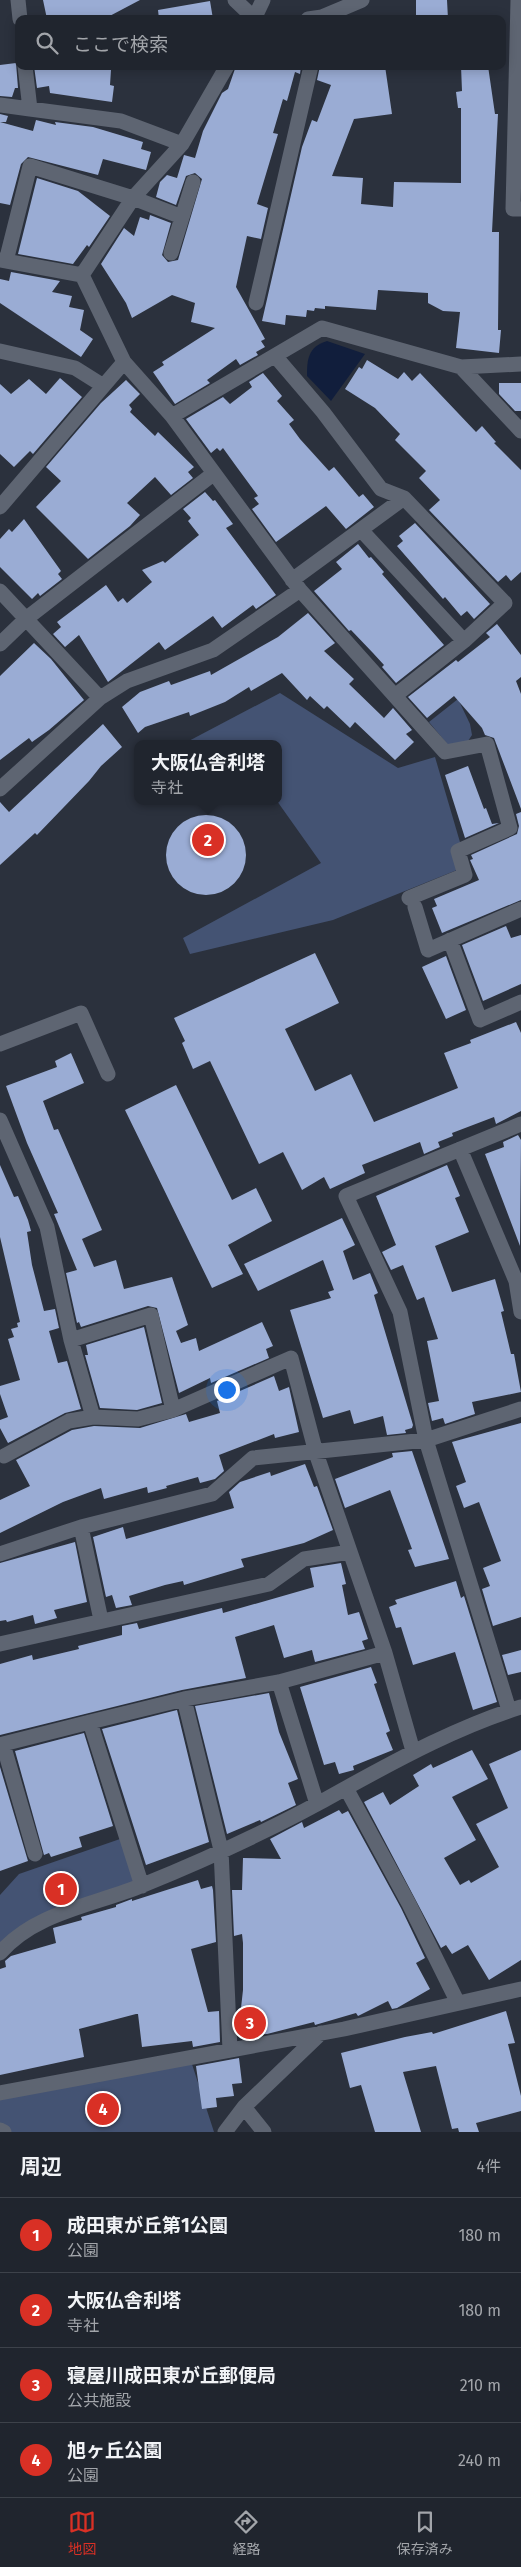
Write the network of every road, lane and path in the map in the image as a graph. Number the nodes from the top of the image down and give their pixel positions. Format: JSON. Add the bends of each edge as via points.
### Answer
{"nodes":[{"id":1,"x":18,"y":0,"type":"edge"},
{"id":2,"x":235,"y":0,"type":"edge"},
{"id":3,"x":263,"y":0,"type":"edge"},
{"id":4,"x":362,"y":0,"type":"edge"},
{"id":5,"x":518,"y":0,"type":"edge"},
{"id":6,"x":20,"y":15,"type":"edge"},
{"id":7,"x":251,"y":15,"type":"edge"},
{"id":8,"x":256,"y":15,"type":"edge"},
{"id":9,"x":324,"y":15,"type":"edge"},
{"id":10,"x":25,"y":70,"type":"edge"},
{"id":11,"x":225,"y":70,"type":"edge"},
{"id":12,"x":309,"y":70,"type":"edge"},
{"id":13,"x":0,"y":105,"type":"edge"},
{"id":14,"x":30,"y":109,"type":"junction"},
{"id":15,"x":182,"y":144,"type":"junction"},
{"id":16,"x":193,"y":182,"type":"dead end"},
{"id":17,"x":133,"y":198,"type":"junction"},
{"id":18,"x":521,"y":209,"type":"edge"},
{"id":19,"x":182,"y":217,"type":"junction"},
{"id":20,"x":171,"y":252,"type":"dead end"},
{"id":21,"x":3,"y":261,"type":"edge"},
{"id":22,"x":82,"y":275,"type":"junction"},
{"id":23,"x":256,"y":303,"type":"dead end"},
{"id":24,"x":0,"y":351,"type":"edge"},
{"id":25,"x":276,"y":357,"type":"junction"},
{"id":26,"x":124,"y":362,"type":"junction"},
{"id":27,"x":521,"y":364,"type":"edge"},
{"id":28,"x":461,"y":367,"type":"junction"},
{"id":29,"x":102,"y":385,"type":"junction"},
{"id":30,"x":172,"y":416,"type":"junction"},
{"id":31,"x":521,"y":431,"type":"edge"},
{"id":32,"x":213,"y":474,"type":"junction"},
{"id":33,"x":404,"y":498,"type":"junction"},
{"id":34,"x":0,"y":507,"type":"edge"},
{"id":35,"x":362,"y":531,"type":"junction"},
{"id":36,"x":296,"y":585,"type":"junction"},
{"id":37,"x":0,"y":591,"type":"edge"},
{"id":38,"x":27,"y":618,"type":"junction"},
{"id":39,"x":464,"y":641,"type":"junction"},
{"id":40,"x":0,"y":644,"type":"edge"},
{"id":41,"x":396,"y":695,"type":"junction"},
{"id":42,"x":100,"y":698,"type":"junction"},
{"id":43,"x":0,"y":789,"type":"edge"},
{"id":44,"x":521,"y":909,"type":"edge"},
{"id":45,"x":450,"y":940,"type":"junction"},
{"id":46,"x":521,"y":1002,"type":"edge"},
{"id":47,"x":0,"y":1044,"type":"edge"},
{"id":48,"x":108,"y":1074,"type":"dead end"},
{"id":49,"x":0,"y":1120,"type":"edge"},
{"id":50,"x":521,"y":1124,"type":"edge"},
{"id":51,"x":460,"y":1149,"type":"junction"},
{"id":52,"x":521,"y":1312,"type":"edge"},
{"id":53,"x":71,"y":1340,"type":"junction"},
{"id":54,"x":521,"y":1409,"type":"edge"},
{"id":55,"x":173,"y":1410,"type":"junction"},
{"id":56,"x":93,"y":1417,"type":"junction"},
{"id":57,"x":426,"y":1440,"type":"junction"},
{"id":58,"x":316,"y":1452,"type":"junction"},
{"id":59,"x":4,"y":1456,"type":"dead end"},
{"id":60,"x":81,"y":1527,"type":"junction"},
{"id":61,"x":350,"y":1552,"type":"junction"},
{"id":62,"x":0,"y":1554,"type":"edge"},
{"id":63,"x":102,"y":1620,"type":"junction"},
{"id":64,"x":0,"y":1644,"type":"edge"},
{"id":65,"x":385,"y":1653,"type":"junction"},
{"id":66,"x":279,"y":1682,"type":"junction"},
{"id":67,"x":184,"y":1700,"type":"junction"},
{"id":68,"x":515,"y":1709,"type":"edge"},
{"id":69,"x":90,"y":1722,"type":"junction"},
{"id":70,"x":413,"y":1751,"type":"junction"},
{"id":71,"x":346,"y":1788,"type":"junction"},
{"id":72,"x":317,"y":1804,"type":"junction"},
{"id":73,"x":221,"y":1850,"type":"junction"},
{"id":74,"x":35,"y":1854,"type":"dead end"},
{"id":75,"x":142,"y":1886,"type":"junction"},
{"id":76,"x":0,"y":1953,"type":"edge"},
{"id":77,"x":521,"y":1989,"type":"edge"},
{"id":78,"x":458,"y":2003,"type":"junction"},
{"id":79,"x":321,"y":2033,"type":"junction"},
{"id":80,"x":230,"y":2050,"type":"junction"},
{"id":81,"x":0,"y":2093,"type":"edge"},
{"id":82,"x":244,"y":2106,"type":"junction"},
{"id":83,"x":0,"y":2130,"type":"edge"},
{"id":84,"x":4,"y":2132,"type":"edge"},
{"id":85,"x":225,"y":2132,"type":"edge"},
{"id":86,"x":264,"y":2132,"type":"edge"}],
"edges":[{"from":1,"to":6,"type":"street"},
{"from":2,"to":7,"type":"street"},
{"from":3,"to":8,"type":"street"},
{"from":4,"to":9,"type":"street"},
{"from":5,"to":18,"type":"street","via":[[513,208]]},
{"from":10,"to":14,"type":"street"},
{"from":11,"to":15,"type":"street"},
{"from":12,"to":23,"type":"street"},
{"from":13,"to":14,"type":"street"},
{"from":14,"to":15,"type":"street","via":[[121,121]]},
{"from":15,"to":17,"type":"street"},
{"from":16,"to":19,"type":"street"},
{"from":17,"to":19,"type":"street"},
{"from":17,"to":21,"type":"street","via":[[30,166]]},
{"from":17,"to":22,"type":"street"},
{"from":19,"to":20,"type":"street"},
{"from":21,"to":22,"type":"street"},
{"from":22,"to":26,"type":"street"},
{"from":24,"to":29,"type":"street","via":[[75,368]]},
{"from":25,"to":28,"type":"street","via":[[322,328]]},
{"from":25,"to":30,"type":"street"},
{"from":25,"to":33,"type":"street","via":[[323,412],[381,489]]},
{"from":26,"to":29,"type":"street"},
{"from":26,"to":30,"type":"street"},
{"from":27,"to":28,"type":"street"},
{"from":28,"to":31,"type":"street"},
{"from":29,"to":34,"type":"street"},
{"from":30,"to":32,"type":"street"},
{"from":32,"to":36,"type":"street"},
{"from":32,"to":38,"type":"street"},
{"from":33,"to":35,"type":"street"},
{"from":33,"to":39,"type":"street","via":[[505,603]]},
{"from":35,"to":36,"type":"street"},
{"from":35,"to":39,"type":"street"},
{"from":36,"to":41,"type":"street"},
{"from":36,"to":42,"type":"street","via":[[213,650],[127,681]]},
{"from":37,"to":38,"type":"street"},
{"from":38,"to":40,"type":"street"},
{"from":38,"to":42,"type":"street"},
{"from":39,"to":41,"type":"street"},
{"from":41,"to":45,"type":"street","via":[[445,752],[487,744],[510,828],[458,851],[465,875],[412,902],[428,950]]},
{"from":42,"to":43,"type":"street"},
{"from":44,"to":45,"type":"street"},
{"from":45,"to":46,"type":"street","via":[[480,1020]]},
{"from":47,"to":48,"type":"street","via":[[81,1013]]},
{"from":49,"to":53,"type":"street","via":[[47,1227]]},
{"from":50,"to":51,"type":"street"},
{"from":51,"to":52,"type":"street","via":[[516,1281]]},
{"from":51,"to":57,"type":"street","via":[[346,1196],[400,1312]]},
{"from":53,"to":55,"type":"street","via":[[151,1315]]},
{"from":53,"to":56,"type":"street"},
{"from":54,"to":57,"type":"street"},
{"from":55,"to":56,"type":"street","via":[[138,1419]]},
{"from":55,"to":58,"type":"street","via":[[290,1358]]},
{"from":56,"to":59,"type":"street","via":[[69,1422]]},
{"from":57,"to":58,"type":"street"},
{"from":57,"to":68,"type":"street"},
{"from":58,"to":60,"type":"street","via":[[253,1458],[212,1494]]},
{"from":58,"to":61,"type":"street"},
{"from":60,"to":62,"type":"street"},
{"from":60,"to":63,"type":"street"},
{"from":61,"to":63,"type":"street","via":[[304,1559],[269,1584]]},
{"from":61,"to":65,"type":"street"},
{"from":63,"to":64,"type":"street"},
{"from":65,"to":66,"type":"street"},
{"from":65,"to":70,"type":"street"},
{"from":66,"to":67,"type":"street"},
{"from":66,"to":72,"type":"street"},
{"from":67,"to":69,"type":"street"},
{"from":67,"to":73,"type":"street"},
{"from":68,"to":70,"type":"street"},
{"from":69,"to":74,"type":"street","via":[[3,1744]]},
{"from":69,"to":75,"type":"street"},
{"from":70,"to":71,"type":"street"},
{"from":71,"to":72,"type":"street"},
{"from":71,"to":78,"type":"street"},
{"from":72,"to":73,"type":"street"},
{"from":73,"to":75,"type":"street"},
{"from":73,"to":80,"type":"street"},
{"from":75,"to":76,"type":"street","via":[[42,1921],[11,1940]]},
{"from":77,"to":78,"type":"street"},
{"from":78,"to":79,"type":"street"},
{"from":79,"to":80,"type":"street"},
{"from":79,"to":82,"type":"street"},
{"from":80,"to":81,"type":"street"},
{"from":82,"to":85,"type":"street"},
{"from":82,"to":86,"type":"street"},
{"from":83,"to":84,"type":"street"}]}
